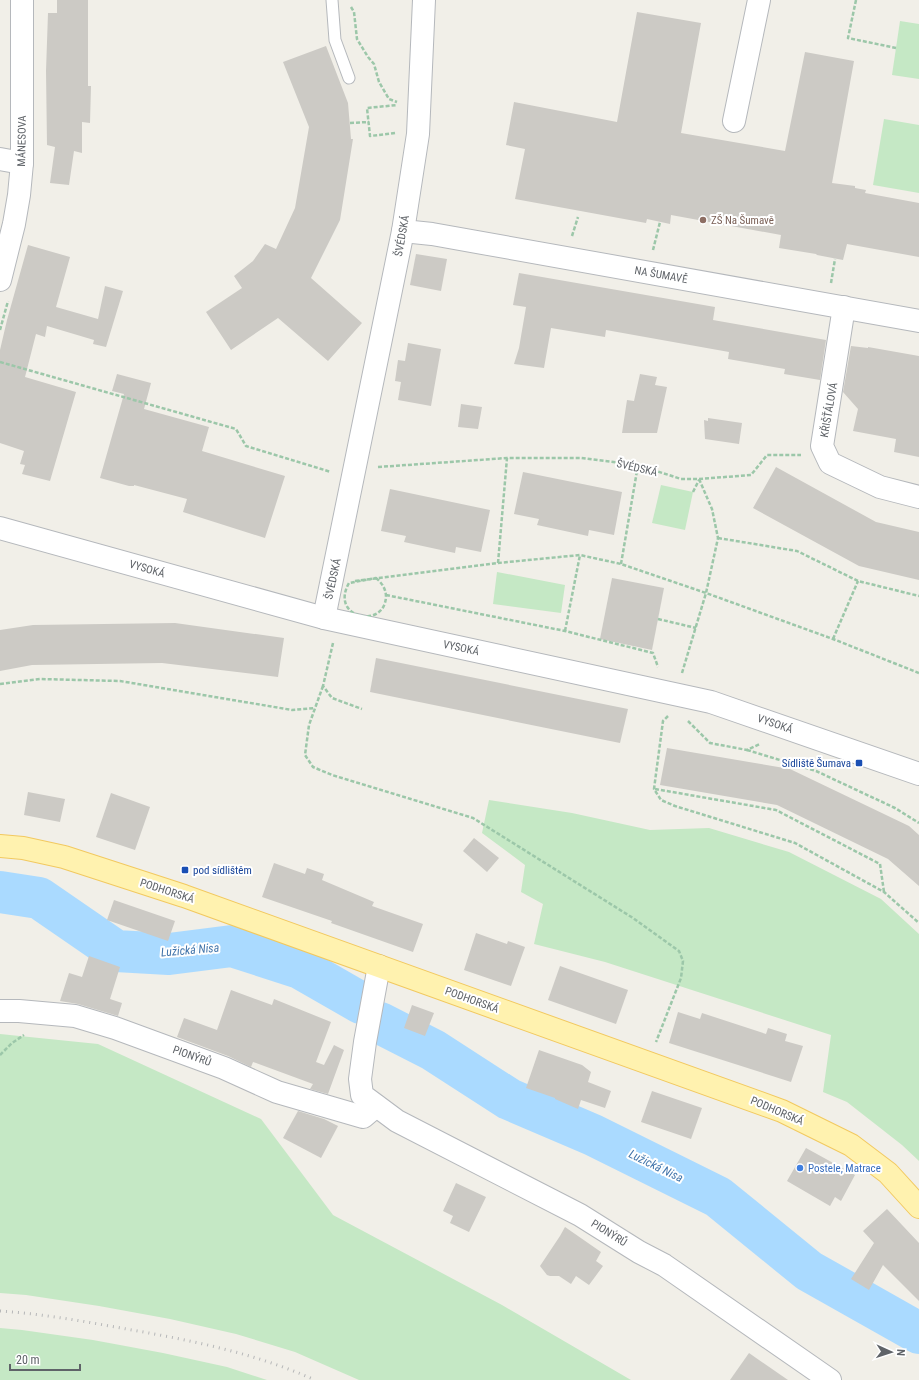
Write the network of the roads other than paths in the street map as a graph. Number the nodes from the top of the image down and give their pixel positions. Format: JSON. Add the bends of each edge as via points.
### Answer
{"nodes":[{"id":1,"x":22,"y":0,"type":"edge"},
{"id":2,"x":424,"y":0,"type":"edge"},
{"id":3,"x":759,"y":0,"type":"edge"},
{"id":4,"x":333,"y":3,"type":"edge"},
{"id":5,"x":349,"y":78,"type":"dead end"},
{"id":6,"x":734,"y":121,"type":"dead end"},
{"id":7,"x":0,"y":159,"type":"edge"},
{"id":8,"x":22,"y":163,"type":"junction"},
{"id":9,"x":403,"y":231,"type":"junction"},
{"id":10,"x":0,"y":280,"type":"edge"},
{"id":11,"x":844,"y":307,"type":"junction"},
{"id":12,"x":919,"y":321,"type":"edge"},
{"id":13,"x":919,"y":497,"type":"edge"},
{"id":14,"x":0,"y":528,"type":"edge"},
{"id":15,"x":331,"y":620,"type":"junction"},
{"id":16,"x":919,"y":774,"type":"edge"},
{"id":17,"x":0,"y":846,"type":"edge"},
{"id":18,"x":379,"y":966,"type":"junction"},
{"id":19,"x":0,"y":1010,"type":"edge"},
{"id":20,"x":376,"y":1106,"type":"junction"},
{"id":21,"x":919,"y":1207,"type":"edge"},
{"id":22,"x":830,"y":1380,"type":"edge"}],
"edges":[{"from":1,"to":8,"type":"street","name":"MÁNESOVA"},
{"from":2,"to":9,"type":"street","name":"ŠVÉDSKÁ","via":[[418,134]]},
{"from":3,"to":6,"type":"street"},
{"from":4,"to":5,"type":"lane","via":[[335,40]]},
{"from":7,"to":8,"type":"street"},
{"from":8,"to":10,"type":"street","name":"MÁNESOVA","via":[[20,195]]},
{"from":9,"to":11,"type":"street","name":"NA ŠUMAVĚ"},
{"from":9,"to":15,"type":"street","name":"ŠVÉDSKÁ","via":[[354,474],[341,583]]},
{"from":11,"to":12,"type":"street","name":"NA ŠUMAVĚ"},
{"from":11,"to":13,"type":"street","name":"KŘIŠŤÁLOVÁ","via":[[822,446],[830,463],[880,487]]},
{"from":14,"to":15,"type":"street","name":"VYSOKÁ"},
{"from":15,"to":16,"type":"street","name":"VYSOKÁ","via":[[711,702]]},
{"from":17,"to":18,"type":"main road","name":"PODHORSKÁ","via":[[64,857],[184,896]]},
{"from":18,"to":20,"type":"street","name":"PIONÝRŮ","via":[[360,1080],[362,1095]]},
{"from":18,"to":21,"type":"main road","name":"PODHORSKÁ","via":[[782,1111],[851,1145],[888,1174]]},
{"from":19,"to":20,"type":"street","name":"PIONÝRŮ","via":[[75,1016],[224,1068],[277,1092],[363,1117]]},
{"from":20,"to":22,"type":"street","name":"PIONÝRŮ","via":[[397,1121],[580,1215],[664,1265]]}]}
